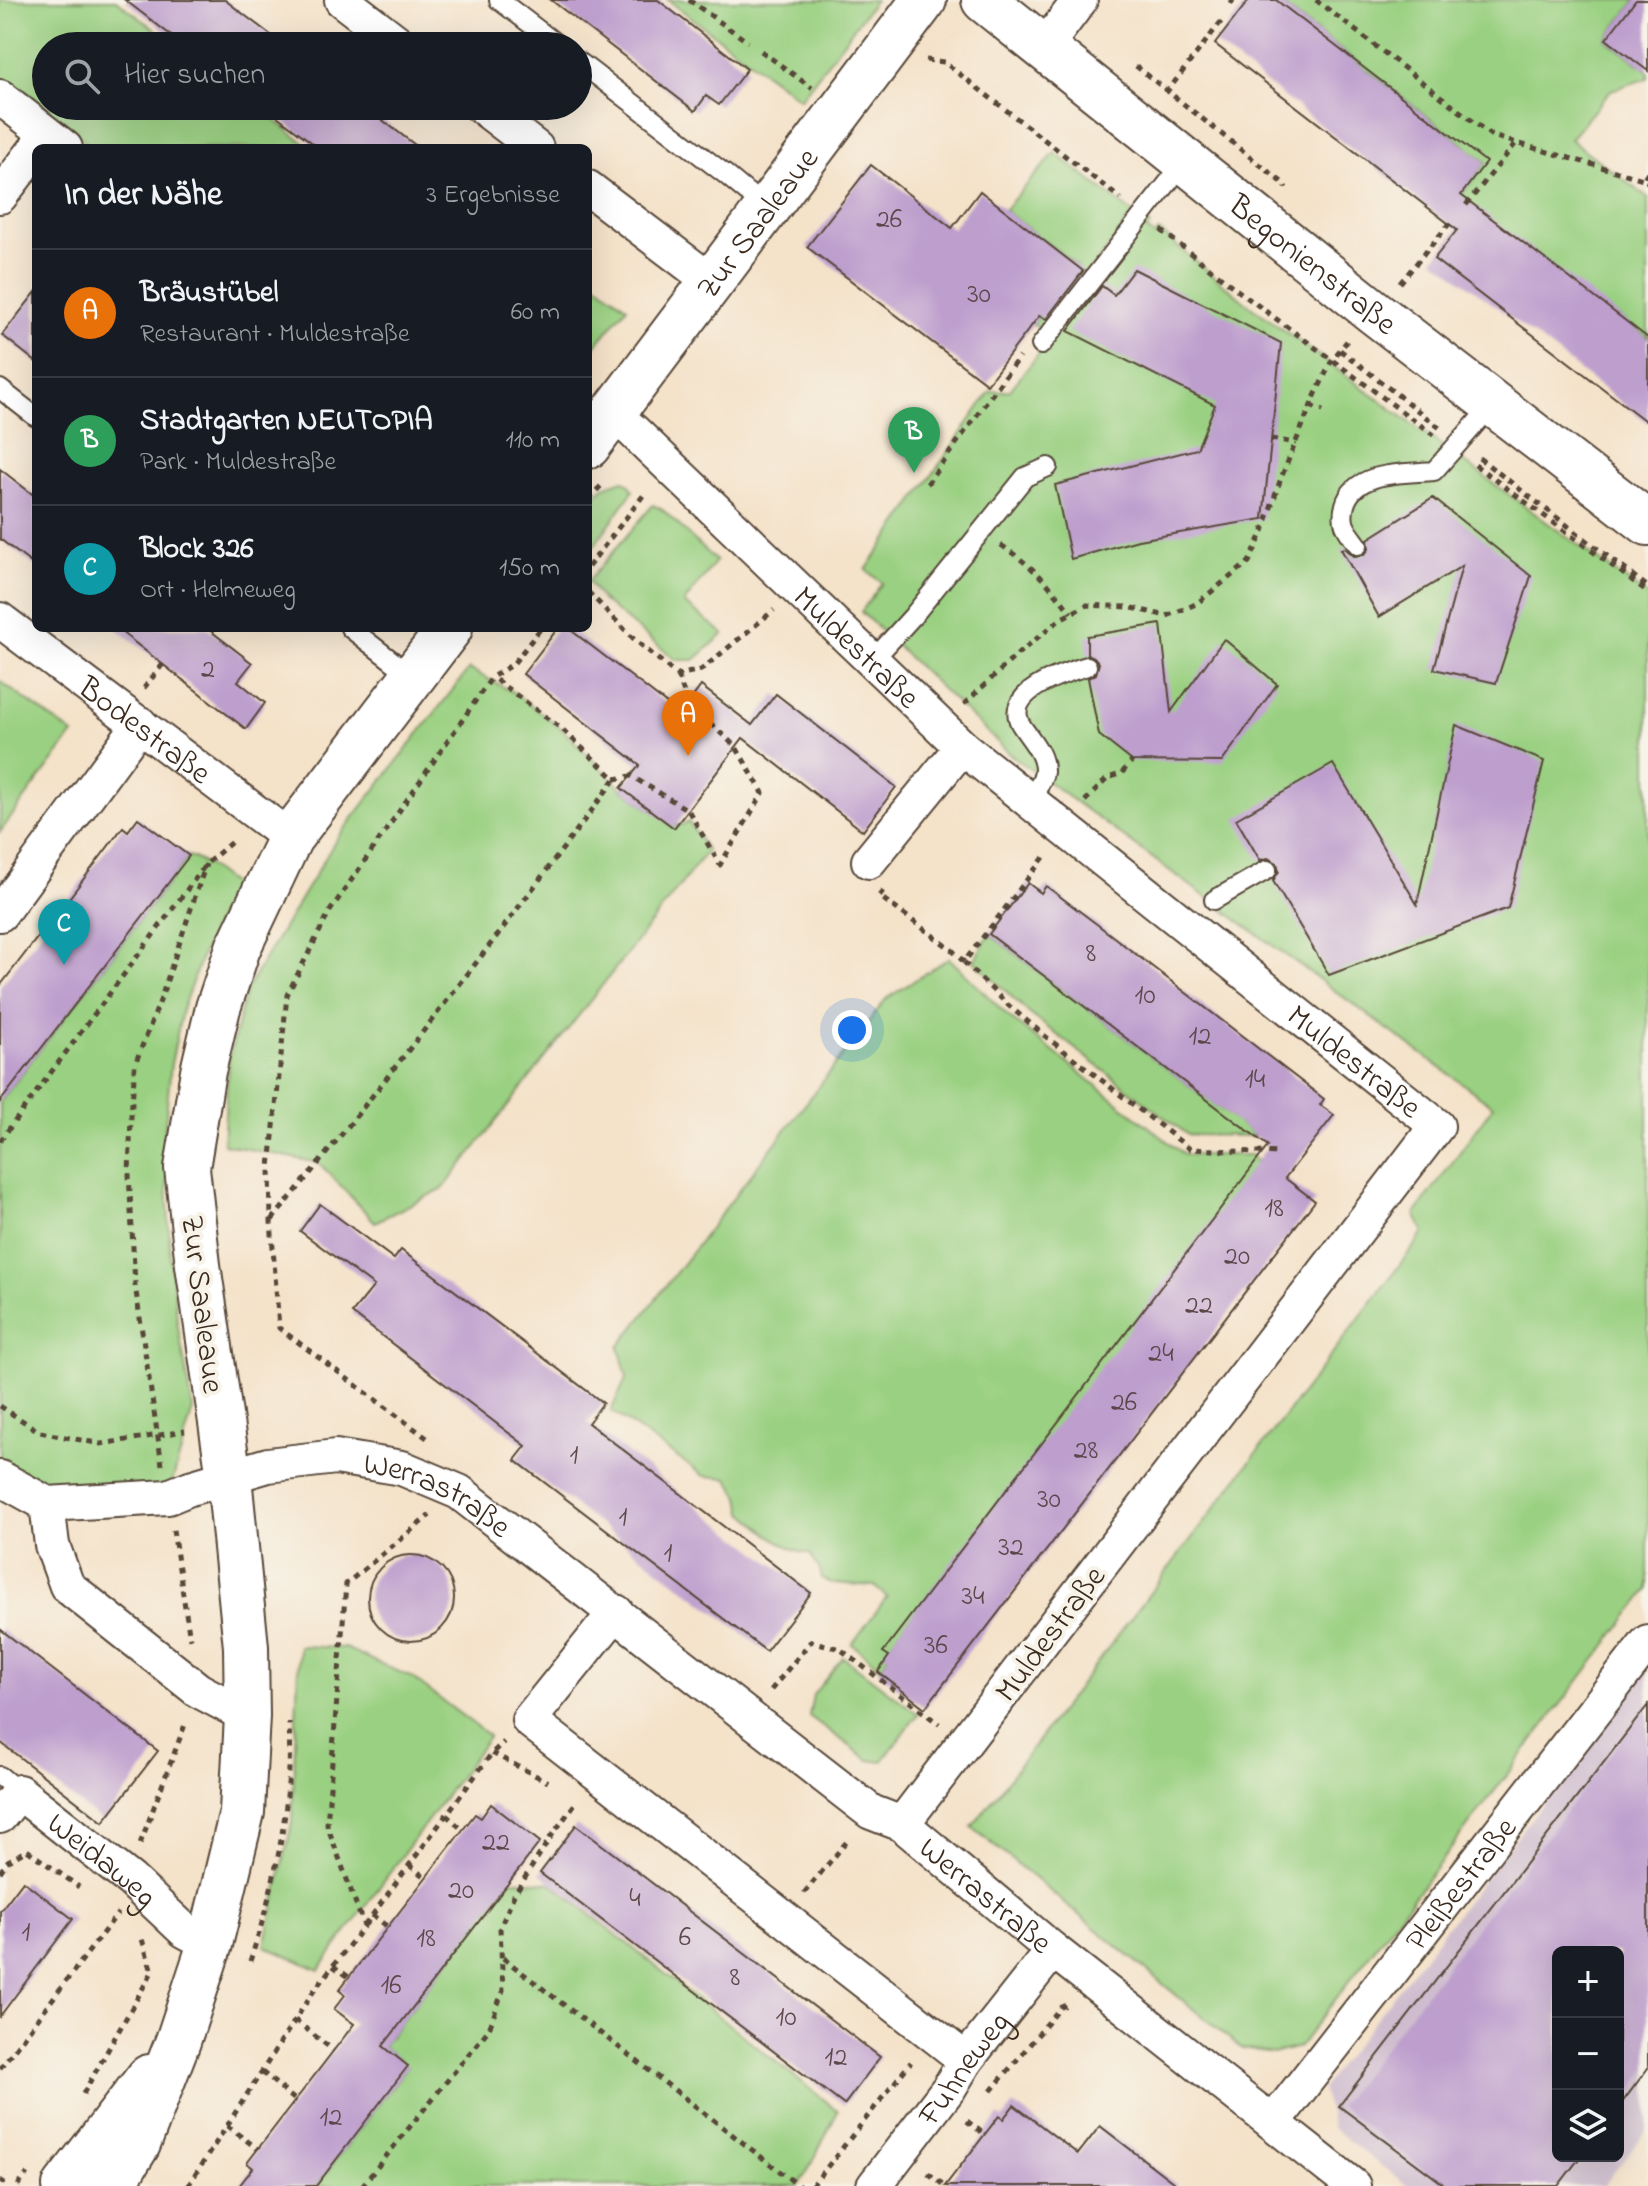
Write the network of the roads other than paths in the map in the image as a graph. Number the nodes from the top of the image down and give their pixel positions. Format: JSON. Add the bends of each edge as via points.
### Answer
{"nodes":[{"id":1,"x":342,"y":0,"type":"edge"},
{"id":2,"x":499,"y":0,"type":"edge"},
{"id":3,"x":924,"y":0,"type":"edge"},
{"id":4,"x":984,"y":0,"type":"edge"},
{"id":5,"x":1080,"y":0,"type":"edge"},
{"id":6,"x":384,"y":32,"type":"edge"},
{"id":7,"x":541,"y":32,"type":"edge"},
{"id":8,"x":1044,"y":48,"type":"junction"},
{"id":9,"x":592,"y":72,"type":"edge"},
{"id":10,"x":0,"y":97,"type":"edge"},
{"id":11,"x":499,"y":120,"type":"edge"},
{"id":12,"x":45,"y":144,"type":"edge"},
{"id":13,"x":531,"y":144,"type":"edge"},
{"id":14,"x":32,"y":161,"type":"edge"},
{"id":15,"x":1185,"y":161,"type":"junction"},
{"id":16,"x":592,"y":191,"type":"edge"},
{"id":17,"x":0,"y":196,"type":"edge"},
{"id":18,"x":767,"y":209,"type":"junction"},
{"id":19,"x":712,"y":282,"type":"junction"},
{"id":20,"x":1041,"y":345,"type":"road end"},
{"id":21,"x":0,"y":389,"type":"edge"},
{"id":22,"x":1493,"y":404,"type":"junction"},
{"id":23,"x":32,"y":414,"type":"edge"},
{"id":24,"x":602,"y":447,"type":"edge"},
{"id":25,"x":1048,"y":467,"type":"dead end"},
{"id":26,"x":1648,"y":523,"type":"edge"},
{"id":27,"x":1358,"y":545,"type":"dead end"},
{"id":28,"x":0,"y":620,"type":"edge"},
{"id":29,"x":355,"y":632,"type":"edge"},
{"id":30,"x":447,"y":632,"type":"edge"},
{"id":31,"x":873,"y":660,"type":"junction"},
{"id":32,"x":1087,"y":666,"type":"dead end"},
{"id":33,"x":413,"y":677,"type":"junction"},
{"id":34,"x":140,"y":724,"type":"junction"},
{"id":35,"x":962,"y":747,"type":"junction"},
{"id":36,"x":1031,"y":800,"type":"junction"},
{"id":37,"x":275,"y":827,"type":"junction"},
{"id":38,"x":1267,"y":870,"type":"dead end"},
{"id":39,"x":878,"y":872,"type":"road end"},
{"id":40,"x":1214,"y":900,"type":"dead end"},
{"id":41,"x":0,"y":914,"type":"edge"},
{"id":42,"x":229,"y":1477,"type":"junction"},
{"id":43,"x":0,"y":1478,"type":"edge"},
{"id":44,"x":47,"y":1504,"type":"junction"},
{"id":45,"x":616,"y":1612,"type":"junction"},
{"id":46,"x":1648,"y":1642,"type":"edge"},
{"id":47,"x":268,"y":1717,"type":"junction"},
{"id":48,"x":6,"y":1795,"type":"edge"},
{"id":49,"x":886,"y":1818,"type":"junction"},
{"id":50,"x":210,"y":1944,"type":"junction"},
{"id":51,"x":1053,"y":1950,"type":"junction"},
{"id":52,"x":178,"y":2041,"type":"junction"},
{"id":53,"x":966,"y":2060,"type":"junction"},
{"id":54,"x":1273,"y":2123,"type":"junction"},
{"id":55,"x":46,"y":2180,"type":"edge"},
{"id":56,"x":112,"y":2186,"type":"edge"},
{"id":57,"x":874,"y":2186,"type":"edge"},
{"id":58,"x":1353,"y":2186,"type":"edge"}],
"edges":[{"from":1,"to":6,"type":"street"},
{"from":2,"to":7,"type":"lane"},
{"from":3,"to":18,"type":"street","name":"Zur Saaleaue"},
{"from":4,"to":8,"type":"street","name":"Begonienstraße"},
{"from":5,"to":8,"type":"street"},
{"from":8,"to":15,"type":"street","name":"Begonienstraße"},
{"from":9,"to":18,"type":"lane"},
{"from":10,"to":12,"type":"street"},
{"from":11,"to":13,"type":"street"},
{"from":14,"to":17,"type":"street"},
{"from":15,"to":20,"type":"lane"},
{"from":15,"to":22,"type":"street","name":"Begonienstraße"},
{"from":16,"to":19,"type":"street"},
{"from":18,"to":19,"type":"street","name":"Zur Saaleaue"},
{"from":19,"to":24,"type":"street","name":"Zur Saaleaue"},
{"from":21,"to":23,"type":"lane"},
{"from":22,"to":26,"type":"street","name":"Begonienstraße"},
{"from":22,"to":27,"type":"lane","via":[[1434,471],[1359,483],[1342,517]]},
{"from":24,"to":31,"type":"street","name":"Muldestraße","via":[[641,438]]},
{"from":25,"to":31,"type":"lane","via":[[1025,477]]},
{"from":28,"to":34,"type":"street","name":"Bodestraße"},
{"from":29,"to":33,"type":"lane"},
{"from":30,"to":33,"type":"street","name":"Zur Saaleaue"},
{"from":31,"to":35,"type":"street","name":"Muldestraße"},
{"from":32,"to":36,"type":"lane","via":[[1054,677],[1022,697],[1020,725],[1038,748],[1044,772]]},
{"from":33,"to":37,"type":"street","name":"Zur Saaleaue"},
{"from":34,"to":37,"type":"street","name":"Bodestraße"},
{"from":34,"to":41,"type":"street"},
{"from":35,"to":36,"type":"street","name":"Muldestraße"},
{"from":35,"to":39,"type":"street"},
{"from":36,"to":49,"type":"street","name":"Muldestraße","via":[[1437,1126]]},
{"from":37,"to":42,"type":"street","name":"Zur Saaleaue","via":[[218,1008],[187,1168]]},
{"from":38,"to":40,"type":"lane"},
{"from":42,"to":44,"type":"street","name":"Werrastraße","via":[[168,1497]]},
{"from":42,"to":45,"type":"street","name":"Werrastraße","via":[[268,1465],[336,1457],[402,1468],[459,1492]]},
{"from":42,"to":47,"type":"street","name":"Zur Saaleaue","via":[[246,1647]]},
{"from":43,"to":44,"type":"street"},
{"from":44,"to":47,"type":"street","via":[[52,1545],[67,1586],[198,1690]]},
{"from":45,"to":49,"type":"street","name":"Werrastraße"},
{"from":45,"to":53,"type":"street","via":[[529,1720]]},
{"from":46,"to":54,"type":"street","name":"Pleißestraße"},
{"from":47,"to":50,"type":"street","name":"Zur Saaleaue"},
{"from":48,"to":50,"type":"street","name":"Weidaweg","via":[[131,1880],[184,1930]]},
{"from":49,"to":51,"type":"street","name":"Werrastraße"},
{"from":50,"to":52,"type":"street","name":"Zur Saaleaue"},
{"from":51,"to":53,"type":"street","name":"Fuhneweg"},
{"from":51,"to":54,"type":"street","name":"Werrastraße"},
{"from":52,"to":55,"type":"street","name":"Zur Saaleaue"},
{"from":52,"to":56,"type":"street","name":"Zur Saaleaue","via":[[138,2144]]},
{"from":53,"to":57,"type":"street","name":"Fuhneweg"},
{"from":54,"to":58,"type":"street","name":"Werrastraße"}]}
